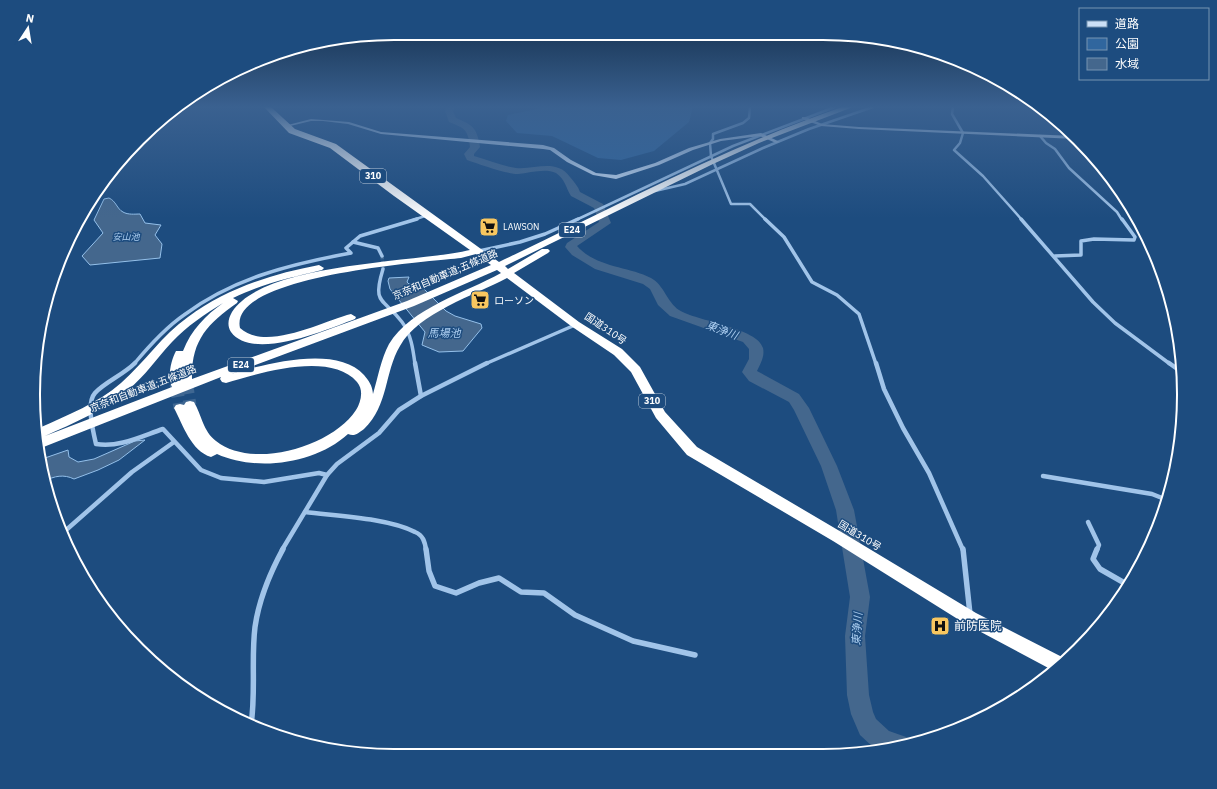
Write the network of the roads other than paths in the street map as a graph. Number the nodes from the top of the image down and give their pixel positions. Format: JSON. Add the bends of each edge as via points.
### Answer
{"nodes":[{"id":1,"x":710,"y":143,"type":"edge"},
{"id":2,"x":326,"y":144,"type":"edge"},
{"id":3,"x":510,"y":144,"type":"edge"},
{"id":4,"x":708,"y":144,"type":"edge"},
{"id":5,"x":739,"y":144,"type":"edge"},
{"id":6,"x":752,"y":144,"type":"edge"},
{"id":7,"x":774,"y":144,"type":"edge"},
{"id":8,"x":959,"y":144,"type":"edge"},
{"id":9,"x":1047,"y":144,"type":"edge"},
{"id":10,"x":711,"y":156,"type":"junction"},
{"id":11,"x":716,"y":169,"type":"junction"},
{"id":12,"x":635,"y":192,"type":"junction"},
{"id":13,"x":605,"y":213,"type":"junction"},
{"id":14,"x":428,"y":215,"type":"junction"},
{"id":15,"x":353,"y":242,"type":"junction"},
{"id":16,"x":478,"y":251,"type":"junction"},
{"id":17,"x":382,"y":256,"type":"dead end"},
{"id":18,"x":1055,"y":256,"type":"junction"},
{"id":19,"x":350,"y":268,"type":"junction"},
{"id":20,"x":383,"y":269,"type":"tunnel mouth"},
{"id":21,"x":250,"y":287,"type":"junction"},
{"id":22,"x":383,"y":310,"type":"junction"},
{"id":23,"x":575,"y":324,"type":"junction"},
{"id":24,"x":1176,"y":368,"type":"edge"},
{"id":25,"x":421,"y":396,"type":"junction"},
{"id":26,"x":99,"y":422,"type":"junction"},
{"id":27,"x":43,"y":438,"type":"edge"},
{"id":28,"x":43,"y":439,"type":"edge"},
{"id":29,"x":174,"y":442,"type":"junction"},
{"id":30,"x":327,"y":474,"type":"junction"},
{"id":31,"x":1043,"y":476,"type":"dead end"},
{"id":32,"x":1161,"y":498,"type":"edge"},
{"id":33,"x":305,"y":512,"type":"junction"},
{"id":34,"x":1088,"y":522,"type":"dead end"},
{"id":35,"x":67,"y":529,"type":"edge"},
{"id":36,"x":1123,"y":582,"type":"edge"},
{"id":37,"x":970,"y":618,"type":"junction"},
{"id":38,"x":695,"y":655,"type":"dead end"},
{"id":39,"x":1055,"y":662,"type":"edge"},
{"id":40,"x":252,"y":719,"type":"edge"}],
"edges":[{"from":1,"to":10,"type":"street"},
{"from":2,"to":14,"type":"highway","name":"国道310号","number":"310"},
{"from":3,"to":4,"type":"street","via":[[543,147],[584,170],[616,177]]},
{"from":5,"to":10,"type":"street"},
{"from":6,"to":13,"type":"highway","name":"京奈和自動車道;五條道路","number":"E24"},
{"from":7,"to":11,"type":"street"},
{"from":8,"to":18,"type":"street","via":[[954,150],[983,176]]},
{"from":9,"to":18,"type":"street","via":[[1055,149],[1069,168],[1118,212],[1135,236],[1134,240],[1126,241],[1081,241],[1081,255]]},
{"from":10,"to":11,"type":"street"},
{"from":10,"to":12,"type":"street"},
{"from":11,"to":12,"type":"street","via":[[678,186]]},
{"from":11,"to":37,"type":"street","via":[[731,204],[750,204],[784,237],[812,282],[837,295],[859,314],[884,389],[929,473],[963,548]]},
{"from":12,"to":16,"type":"street","via":[[545,234]]},
{"from":13,"to":22,"type":"highway","name":"京奈和自動車道;五條道路","number":"E24","via":[[485,272]]},
{"from":13,"to":26,"type":"highway","via":[[513,270],[414,322],[388,357],[380,393],[369,416],[360,426],[334,444],[306,457],[263,465],[242,464],[223,459],[210,452],[196,439],[185,406],[215,447],[227,453],[266,459],[301,453],[340,434],[354,422],[361,411],[366,401],[367,388],[363,380],[346,367],[319,363],[291,363],[266,367]]},
{"from":14,"to":15,"type":"street","via":[[360,236]]},
{"from":14,"to":16,"type":"highway","name":"国道310号","number":"310"},
{"from":15,"to":17,"type":"street","via":[[378,248]]},
{"from":15,"to":29,"type":"street","via":[[346,248],[351,253],[276,269],[206,299],[182,315],[129,369],[99,389],[92,398],[90,404],[96,444],[114,445],[163,429]]},
{"from":16,"to":19,"type":"highway"},
{"from":16,"to":21,"type":"highway","via":[[459,251],[300,270]]},
{"from":16,"to":23,"type":"highway","name":"国道310号","number":"310"},
{"from":18,"to":24,"type":"street","via":[[1093,302],[1115,323]]},
{"from":19,"to":21,"type":"highway","via":[[275,282],[217,312],[192,340],[186,354],[181,382],[176,370],[179,356],[184,342],[194,328],[225,302]]},
{"from":19,"to":22,"type":"highway","via":[[285,284],[261,294],[238,311],[233,324],[235,329],[256,340],[282,339]]},
{"from":20,"to":25,"type":"street","via":[[378,294],[409,333]]},
{"from":21,"to":27,"type":"highway","via":[[225,297],[192,318],[124,386]]},
{"from":22,"to":26,"type":"highway","name":"京奈和自動車道;五條道路","number":"E24"},
{"from":23,"to":25,"type":"street","via":[[482,365]]},
{"from":23,"to":37,"type":"highway","name":"国道310号","number":"310","via":[[618,352],[636,370],[660,415],[692,451]]},
{"from":25,"to":30,"type":"street","via":[[399,410],[379,433]]},
{"from":26,"to":28,"type":"highway","via":[[78,433]]},
{"from":29,"to":30,"type":"street","via":[[201,470],[221,478],[264,482]]},
{"from":29,"to":35,"type":"street","via":[[132,472]]},
{"from":30,"to":33,"type":"street"},
{"from":31,"to":32,"type":"street"},
{"from":33,"to":38,"type":"street","via":[[389,523],[416,532],[425,543],[429,571],[435,586],[456,593],[499,578],[520,592],[544,593],[575,615],[633,641]]},
{"from":33,"to":40,"type":"street","via":[[271,570],[262,597],[255,626]]},
{"from":34,"to":36,"type":"street","via":[[1099,545],[1093,559],[1100,569]]},
{"from":37,"to":39,"type":"highway","name":"国道310号","number":"310"}]}
